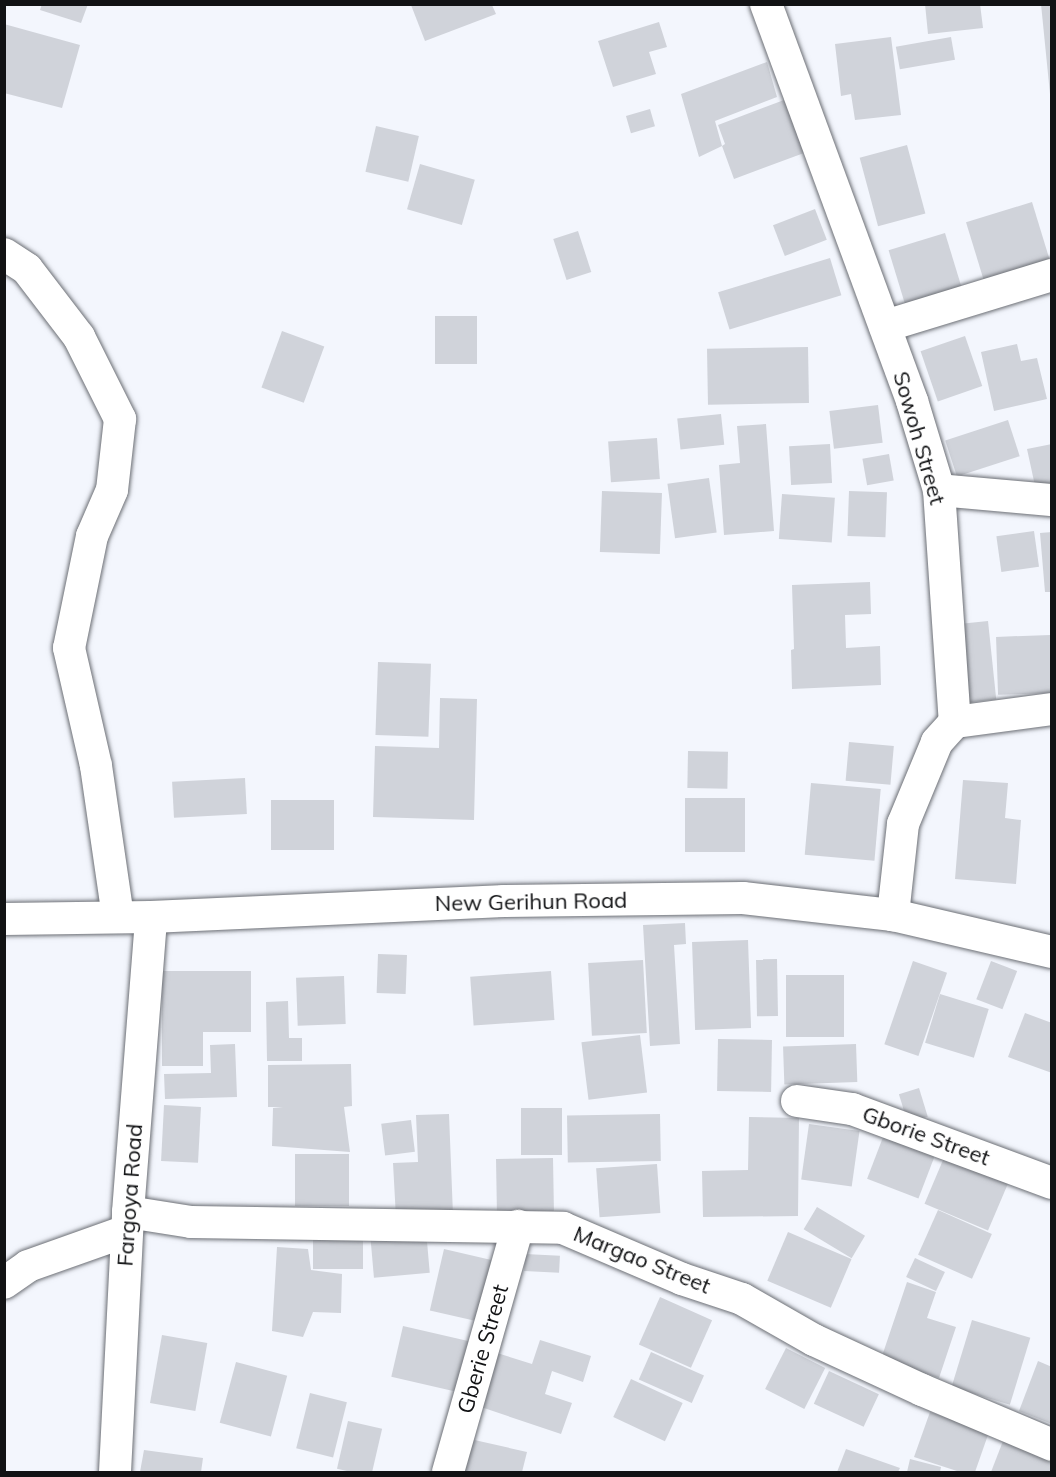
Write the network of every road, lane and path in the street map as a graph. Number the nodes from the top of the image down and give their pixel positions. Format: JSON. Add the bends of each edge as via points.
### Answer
{"nodes":[{"id":1,"x":766,"y":4,"type":"edge"},
{"id":2,"x":4,"y":254,"type":"edge"},
{"id":3,"x":1052,"y":275,"type":"edge"},
{"id":4,"x":885,"y":326,"type":"junction"},
{"id":5,"x":939,"y":490,"type":"junction"},
{"id":6,"x":1052,"y":500,"type":"edge"},
{"id":7,"x":1052,"y":709,"type":"edge"},
{"id":8,"x":956,"y":722,"type":"junction"},
{"id":9,"x":893,"y":915,"type":"junction"},
{"id":10,"x":118,"y":916,"type":"junction"},
{"id":11,"x":152,"y":917,"type":"junction"},
{"id":12,"x":4,"y":919,"type":"edge"},
{"id":13,"x":1052,"y":952,"type":"edge"},
{"id":14,"x":797,"y":1101,"type":"dead end"},
{"id":15,"x":1052,"y":1183,"type":"edge"},
{"id":16,"x":127,"y":1222,"type":"junction"},
{"id":17,"x":518,"y":1226,"type":"junction"},
{"id":18,"x":4,"y":1283,"type":"edge"},
{"id":19,"x":1052,"y":1445,"type":"edge"},
{"id":20,"x":115,"y":1473,"type":"edge"},
{"id":21,"x":448,"y":1473,"type":"edge"}],
"edges":[{"from":1,"to":4,"type":"street","name":"Sowoh Street"},
{"from":2,"to":10,"type":"street","via":[[27,269],[79,337],[120,419],[112,490],[93,537],[69,648],[96,766]]},
{"from":3,"to":4,"type":"street"},
{"from":4,"to":5,"type":"street","name":"Sowoh Street"},
{"from":5,"to":6,"type":"street"},
{"from":5,"to":8,"type":"street","name":"Sowoh Street"},
{"from":7,"to":8,"type":"street"},
{"from":8,"to":9,"type":"street","via":[[937,742],[903,824]]},
{"from":9,"to":11,"type":"street","name":"New Gerihun Road","via":[[743,898],[505,901]]},
{"from":9,"to":13,"type":"street","name":"New Gerihun Road"},
{"from":10,"to":11,"type":"street","name":"New Gerihun Road"},
{"from":10,"to":12,"type":"street","name":"New Gerihun Road"},
{"from":11,"to":16,"type":"street","name":"Fargoya Road"},
{"from":14,"to":15,"type":"street","name":"Gborie Street","via":[[852,1109]]},
{"from":16,"to":17,"type":"street","name":"Margao Street"},
{"from":16,"to":18,"type":"street","via":[[28,1266]]},
{"from":16,"to":20,"type":"street","name":"Fargoya Road"},
{"from":17,"to":19,"type":"street","name":"Margao Street","via":[[563,1228],[682,1279],[742,1299],[847,1355]]},
{"from":17,"to":21,"type":"street","name":"Gberie Street"}]}
